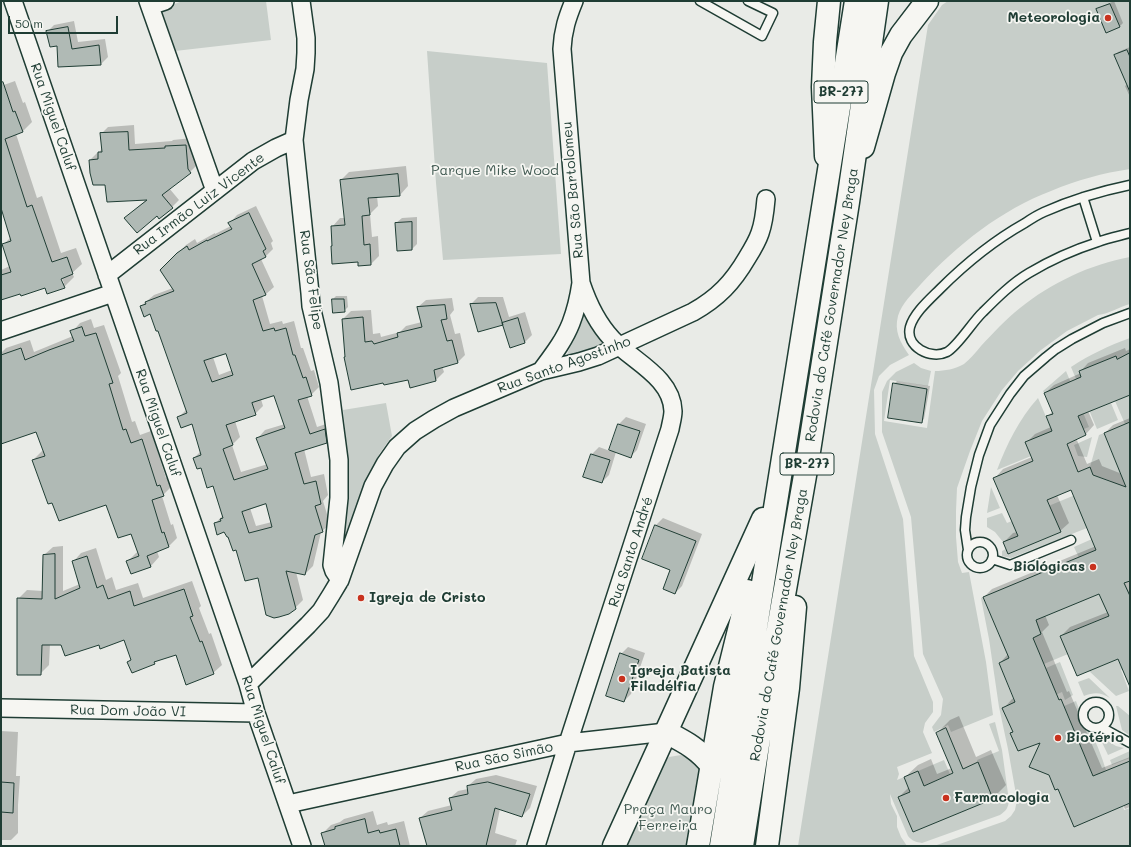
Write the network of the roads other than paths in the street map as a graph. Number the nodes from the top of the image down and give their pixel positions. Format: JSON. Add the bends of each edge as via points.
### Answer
{"nodes":[{"id":1,"x":13,"y":1,"type":"edge"},
{"id":2,"x":301,"y":1,"type":"edge"},
{"id":3,"x":574,"y":1,"type":"edge"},
{"id":4,"x":700,"y":1,"type":"edge"},
{"id":5,"x":748,"y":1,"type":"edge"},
{"id":6,"x":828,"y":1,"type":"edge"},
{"id":7,"x":856,"y":1,"type":"edge"},
{"id":8,"x":877,"y":1,"type":"edge"},
{"id":9,"x":927,"y":1,"type":"edge"},
{"id":10,"x":154,"y":3,"type":"edge"},
{"id":11,"x":294,"y":140,"type":"junction"},
{"id":12,"x":827,"y":182,"type":"junction"},
{"id":13,"x":1130,"y":185,"type":"edge"},
{"id":14,"x":215,"y":191,"type":"junction"},
{"id":15,"x":1083,"y":197,"type":"junction"},
{"id":16,"x":766,"y":199,"type":"dead end"},
{"id":17,"x":848,"y":202,"type":"junction"},
{"id":18,"x":1130,"y":233,"type":"edge"},
{"id":19,"x":1098,"y":242,"type":"junction"},
{"id":20,"x":107,"y":275,"type":"junction"},
{"id":21,"x":581,"y":283,"type":"junction"},
{"id":22,"x":114,"y":293,"type":"junction"},
{"id":23,"x":1130,"y":313,"type":"edge"},
{"id":24,"x":1,"y":331,"type":"edge"},
{"id":25,"x":620,"y":347,"type":"junction"},
{"id":26,"x":541,"y":371,"type":"junction"},
{"id":27,"x":789,"y":417,"type":"junction"},
{"id":28,"x":807,"y":464,"type":"junction"},
{"id":29,"x":763,"y":519,"type":"junction"},
{"id":30,"x":1071,"y":540,"type":"dead end"},
{"id":31,"x":968,"y":550,"type":"junction"},
{"id":32,"x":992,"y":559,"type":"junction"},
{"id":33,"x":340,"y":580,"type":"junction"},
{"id":34,"x":248,"y":684,"type":"junction"},
{"id":35,"x":1,"y":708,"type":"edge"},
{"id":36,"x":256,"y":713,"type":"junction"},
{"id":37,"x":751,"y":724,"type":"junction"},
{"id":38,"x":1101,"y":727,"type":"dead end"},
{"id":39,"x":666,"y":732,"type":"junction"},
{"id":40,"x":568,"y":743,"type":"junction"},
{"id":41,"x":1130,"y":743,"type":"edge"},
{"id":42,"x":712,"y":766,"type":"junction"},
{"id":43,"x":288,"y":804,"type":"junction"},
{"id":44,"x":302,"y":846,"type":"edge"},
{"id":45,"x":536,"y":846,"type":"edge"},
{"id":46,"x":614,"y":846,"type":"edge"},
{"id":47,"x":698,"y":846,"type":"edge"},
{"id":48,"x":721,"y":846,"type":"edge"},
{"id":49,"x":742,"y":846,"type":"edge"},
{"id":50,"x":767,"y":846,"type":"edge"}],
"edges":[{"from":1,"to":20,"type":"street","name":"Rua Miguel Caluf"},
{"from":2,"to":11,"type":"street","name":"Rua São Felipe","via":[[306,53]]},
{"from":3,"to":21,"type":"street","name":"Rua São Bartolomeu","via":[[563,32],[562,49]]},
{"from":4,"to":5,"type":"lane","via":[[762,36],[773,13]]},
{"from":6,"to":12,"type":"main road","via":[[823,87]]},
{"from":7,"to":12,"type":"main road","name":"Rodovia do Café Governador Ney Braga","number":"BR-277"},
{"from":8,"to":17,"type":"main road","name":"Rodovia do Café Governador Ney Braga","number":"BR-277"},
{"from":9,"to":17,"type":"main road","via":[[901,35],[891,53]]},
{"from":10,"to":14,"type":"street"},
{"from":11,"to":14,"type":"street","name":"Rua Irmão Luiz Vicente","via":[[264,154]]},
{"from":11,"to":33,"type":"street","name":"Rua São Felipe","via":[[310,300],[329,384],[339,460],[339,506],[332,565]]},
{"from":12,"to":27,"type":"main road","name":"Rodovia do Café Governador Ney Braga","number":"BR-277"},
{"from":13,"to":15,"type":"lane"},
{"from":14,"to":20,"type":"street","name":"Rua Irmão Luiz Vicente"},
{"from":15,"to":19,"type":"lane"},
{"from":15,"to":19,"type":"lane","via":[[1043,213],[1008,232],[979,253],[939,290],[913,319],[910,329],[911,340],[926,354],[947,352],[981,313],[1028,274],[1057,258]]},
{"from":16,"to":25,"type":"street","name":"Rua Santo Agostinho","via":[[764,217],[754,248],[741,269],[718,296],[693,312]]},
{"from":17,"to":28,"type":"main road","name":"Rodovia do Café Governador Ney Braga","number":"BR-277"},
{"from":18,"to":19,"type":"lane"},
{"from":20,"to":22,"type":"street","name":"Rua Miguel Caluf"},
{"from":21,"to":25,"type":"street","name":"Rua Santo André","via":[[593,313]]},
{"from":21,"to":26,"type":"street","name":"Rua São Bartolomeu","via":[[571,323]]},
{"from":22,"to":24,"type":"street"},
{"from":22,"to":34,"type":"street","name":"Rua Miguel Caluf"},
{"from":23,"to":31,"type":"lane","via":[[1103,323],[1056,349],[1024,376],[1010,394],[990,425],[979,455],[966,517]]},
{"from":25,"to":26,"type":"street","name":"Rua Santo Agostinho","via":[[579,362]]},
{"from":25,"to":40,"type":"street","name":"Rua Santo André","via":[[656,377],[668,391],[673,411],[672,420]]},
{"from":26,"to":33,"type":"street","name":"Rua Santo Agostinho","via":[[447,412],[415,431],[397,447],[373,486]]},
{"from":27,"to":29,"type":"main road"},
{"from":27,"to":37,"type":"main road","name":"Rodovia do Café Governador Ney Braga","number":"BR-277"},
{"from":28,"to":37,"type":"main road","name":"Rodovia do Café Governador Ney Braga","number":"BR-277"},
{"from":28,"to":50,"type":"main road","via":[[788,688]]},
{"from":29,"to":39,"type":"main road"},
{"from":29,"to":42,"type":"main road","via":[[725,687]]},
{"from":30,"to":32,"type":"lane","via":[[1010,564]]},
{"from":31,"to":32,"type":"lane","via":[[975,543],[985,543],[992,550]]},
{"from":31,"to":32,"type":"lane","via":[[968,560],[975,566],[985,566]]},
{"from":33,"to":34,"type":"street","name":"Rua Santo Agostinho","via":[[321,611]]},
{"from":34,"to":36,"type":"street","name":"Rua Miguel Caluf"},
{"from":35,"to":36,"type":"street","name":"Rua Dom João VI"},
{"from":36,"to":43,"type":"street","name":"Rua Miguel Caluf"},
{"from":37,"to":48,"type":"main road","name":"Rodovia do Café Governador Ney Braga"},
{"from":37,"to":49,"type":"main road","name":"Rodovia do Café Governador Ney Braga"},
{"from":38,"to":41,"type":"lane"},
{"from":39,"to":40,"type":"street","name":"Rua São Simão"},
{"from":39,"to":42,"type":"main road","via":[[694,748]]},
{"from":39,"to":46,"type":"main road"},
{"from":40,"to":43,"type":"street","name":"Rua São Simão"},
{"from":40,"to":45,"type":"street","name":"Rua Santo André"},
{"from":42,"to":47,"type":"main road"},
{"from":43,"to":44,"type":"street","name":"Rua Miguel Caluf"}]}
